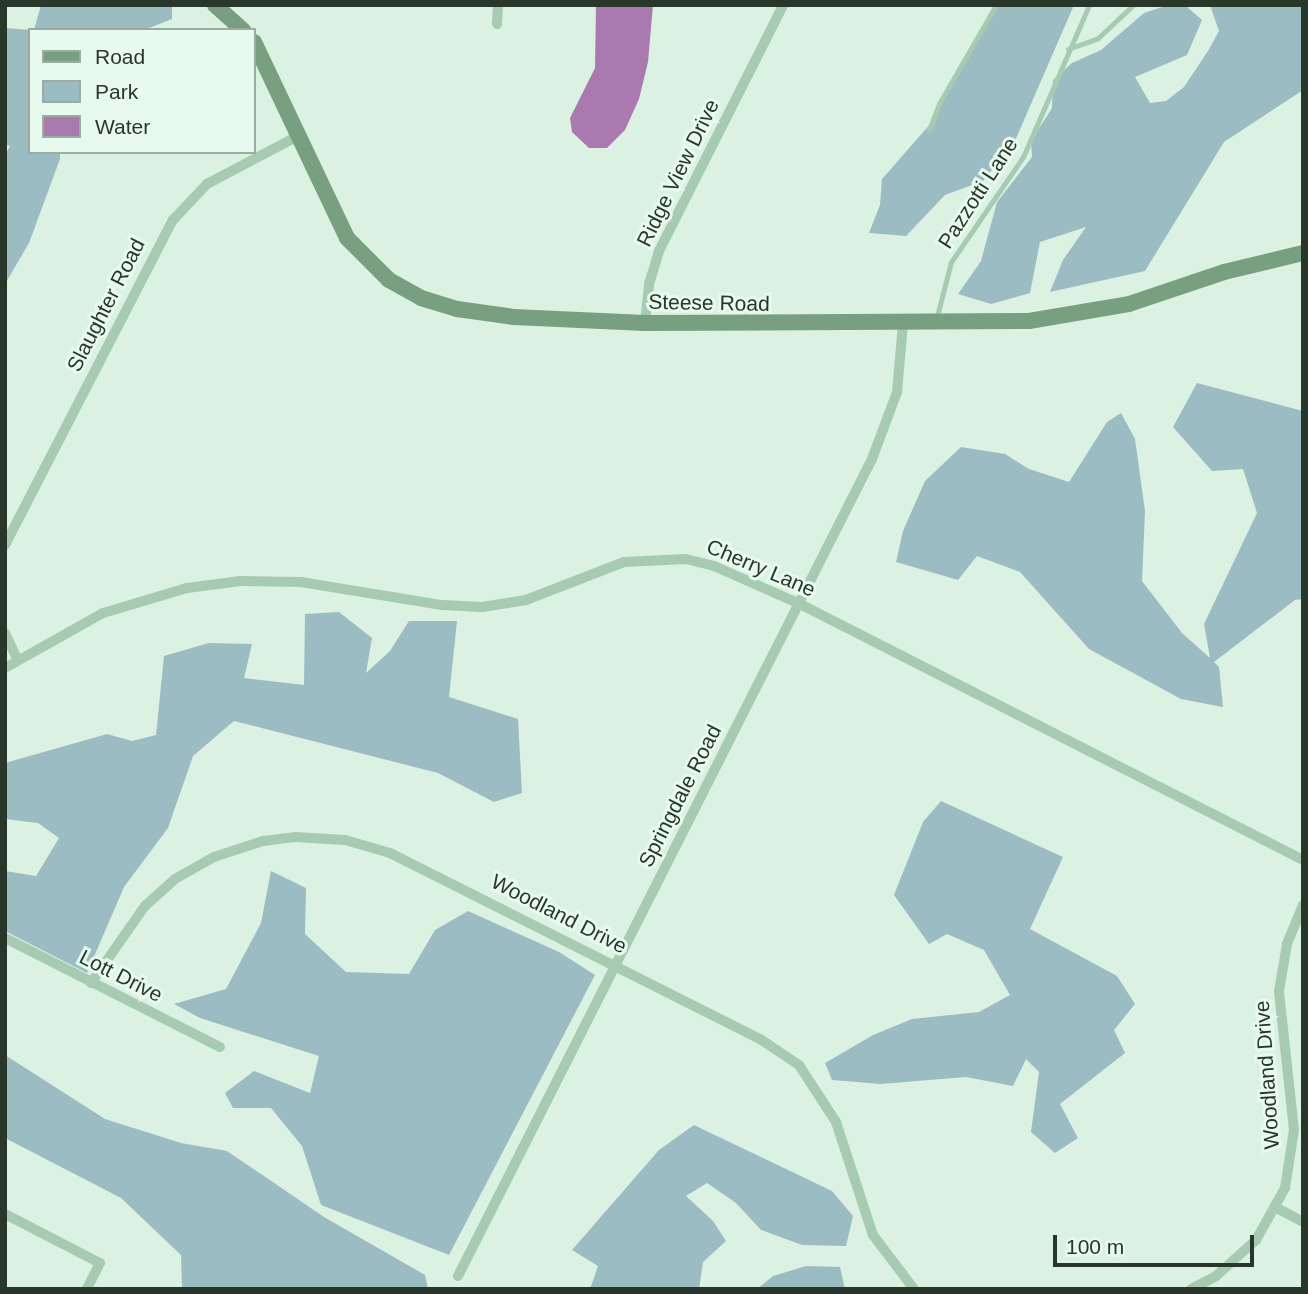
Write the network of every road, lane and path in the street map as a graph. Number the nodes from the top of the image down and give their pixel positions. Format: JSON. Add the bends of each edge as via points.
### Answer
{"nodes":[{"id":1,"x":215,"y":5,"type":"edge"},
{"id":2,"x":498,"y":5,"type":"edge"},
{"id":3,"x":783,"y":5,"type":"edge"},
{"id":4,"x":996,"y":5,"type":"edge"},
{"id":5,"x":1089,"y":5,"type":"edge"},
{"id":6,"x":1133,"y":5,"type":"edge"},
{"id":7,"x":497,"y":24,"type":"dead end"},
{"id":8,"x":241,"y":28,"type":"edge"},
{"id":9,"x":256,"y":47,"type":"edge"},
{"id":10,"x":1068,"y":49,"type":"junction"},
{"id":11,"x":929,"y":130,"type":"dead end"},
{"id":12,"x":298,"y":136,"type":"junction"},
{"id":13,"x":1303,"y":253,"type":"edge"},
{"id":14,"x":645,"y":323,"type":"junction"},
{"id":15,"x":936,"y":323,"type":"junction"},
{"id":16,"x":903,"y":324,"type":"junction"},
{"id":17,"x":5,"y":545,"type":"edge"},
{"id":18,"x":799,"y":603,"type":"junction"},
{"id":19,"x":5,"y":633,"type":"edge"},
{"id":20,"x":18,"y":659,"type":"junction"},
{"id":21,"x":5,"y":668,"type":"edge"},
{"id":22,"x":1303,"y":860,"type":"edge"},
{"id":23,"x":1303,"y":905,"type":"edge"},
{"id":24,"x":5,"y":938,"type":"edge"},
{"id":25,"x":618,"y":965,"type":"junction"},
{"id":26,"x":91,"y":983,"type":"junction"},
{"id":27,"x":220,"y":1047,"type":"dead end"},
{"id":28,"x":1275,"y":1207,"type":"junction"},
{"id":29,"x":5,"y":1214,"type":"edge"},
{"id":30,"x":1303,"y":1222,"type":"edge"},
{"id":31,"x":458,"y":1276,"type":"dead end"},
{"id":32,"x":87,"y":1289,"type":"edge"},
{"id":33,"x":914,"y":1289,"type":"edge"},
{"id":34,"x":1191,"y":1289,"type":"edge"}],
"edges":[{"from":1,"to":8,"type":"street"},
{"from":2,"to":7,"type":"street"},
{"from":3,"to":14,"type":"street","name":"Ridge View Drive","via":[[659,251],[649,284]]},
{"from":4,"to":11,"type":"lane","via":[[940,102]]},
{"from":5,"to":10,"type":"lane","name":"Pazzotti Lane"},
{"from":6,"to":10,"type":"lane","via":[[1098,38]]},
{"from":9,"to":12,"type":"street","name":"Steese Road"},
{"from":10,"to":15,"type":"lane","name":"Pazzotti Lane","via":[[1023,157],[951,262]]},
{"from":12,"to":14,"type":"street","name":"Steese Road","via":[[347,238],[367,261],[405,290],[439,304],[485,314]]},
{"from":12,"to":17,"type":"street","name":"Slaughter Road","via":[[254,155],[206,184],[173,220]]},
{"from":13,"to":15,"type":"street","name":"Steese Road","via":[[1086,315]]},
{"from":14,"to":16,"type":"street","name":"Steese Road"},
{"from":15,"to":16,"type":"street","name":"Steese Road"},
{"from":16,"to":18,"type":"street","name":"Springdale Road","via":[[899,381],[883,434]]},
{"from":18,"to":20,"type":"street","name":"Cherry Lane","via":[[714,566],[667,558],[624,562],[526,600],[482,607],[301,582],[240,581],[129,603]]},
{"from":18,"to":22,"type":"street","name":"Cherry Lane"},
{"from":18,"to":25,"type":"street","name":"Springdale Road"},
{"from":19,"to":20,"type":"street"},
{"from":20,"to":21,"type":"street","name":"Cherry Lane"},
{"from":23,"to":28,"type":"street","name":"Woodland Drive","via":[[1287,944],[1279,991],[1294,1130],[1292,1159]]},
{"from":24,"to":26,"type":"street","name":"Lott Drive"},
{"from":25,"to":26,"type":"street","name":"Woodland Drive","via":[[390,853],[345,840],[295,837],[240,847],[175,879],[145,906]]},
{"from":25,"to":31,"type":"street","name":"Springdale Road"},
{"from":25,"to":33,"type":"street","name":"Woodland Drive","via":[[760,1039],[799,1065],[836,1122],[873,1235]]},
{"from":26,"to":27,"type":"street","name":"Lott Drive"},
{"from":28,"to":30,"type":"street"},
{"from":28,"to":34,"type":"street","name":"Woodland Drive","via":[[1256,1240],[1232,1264]]},
{"from":29,"to":32,"type":"street","via":[[100,1263]]}]}
